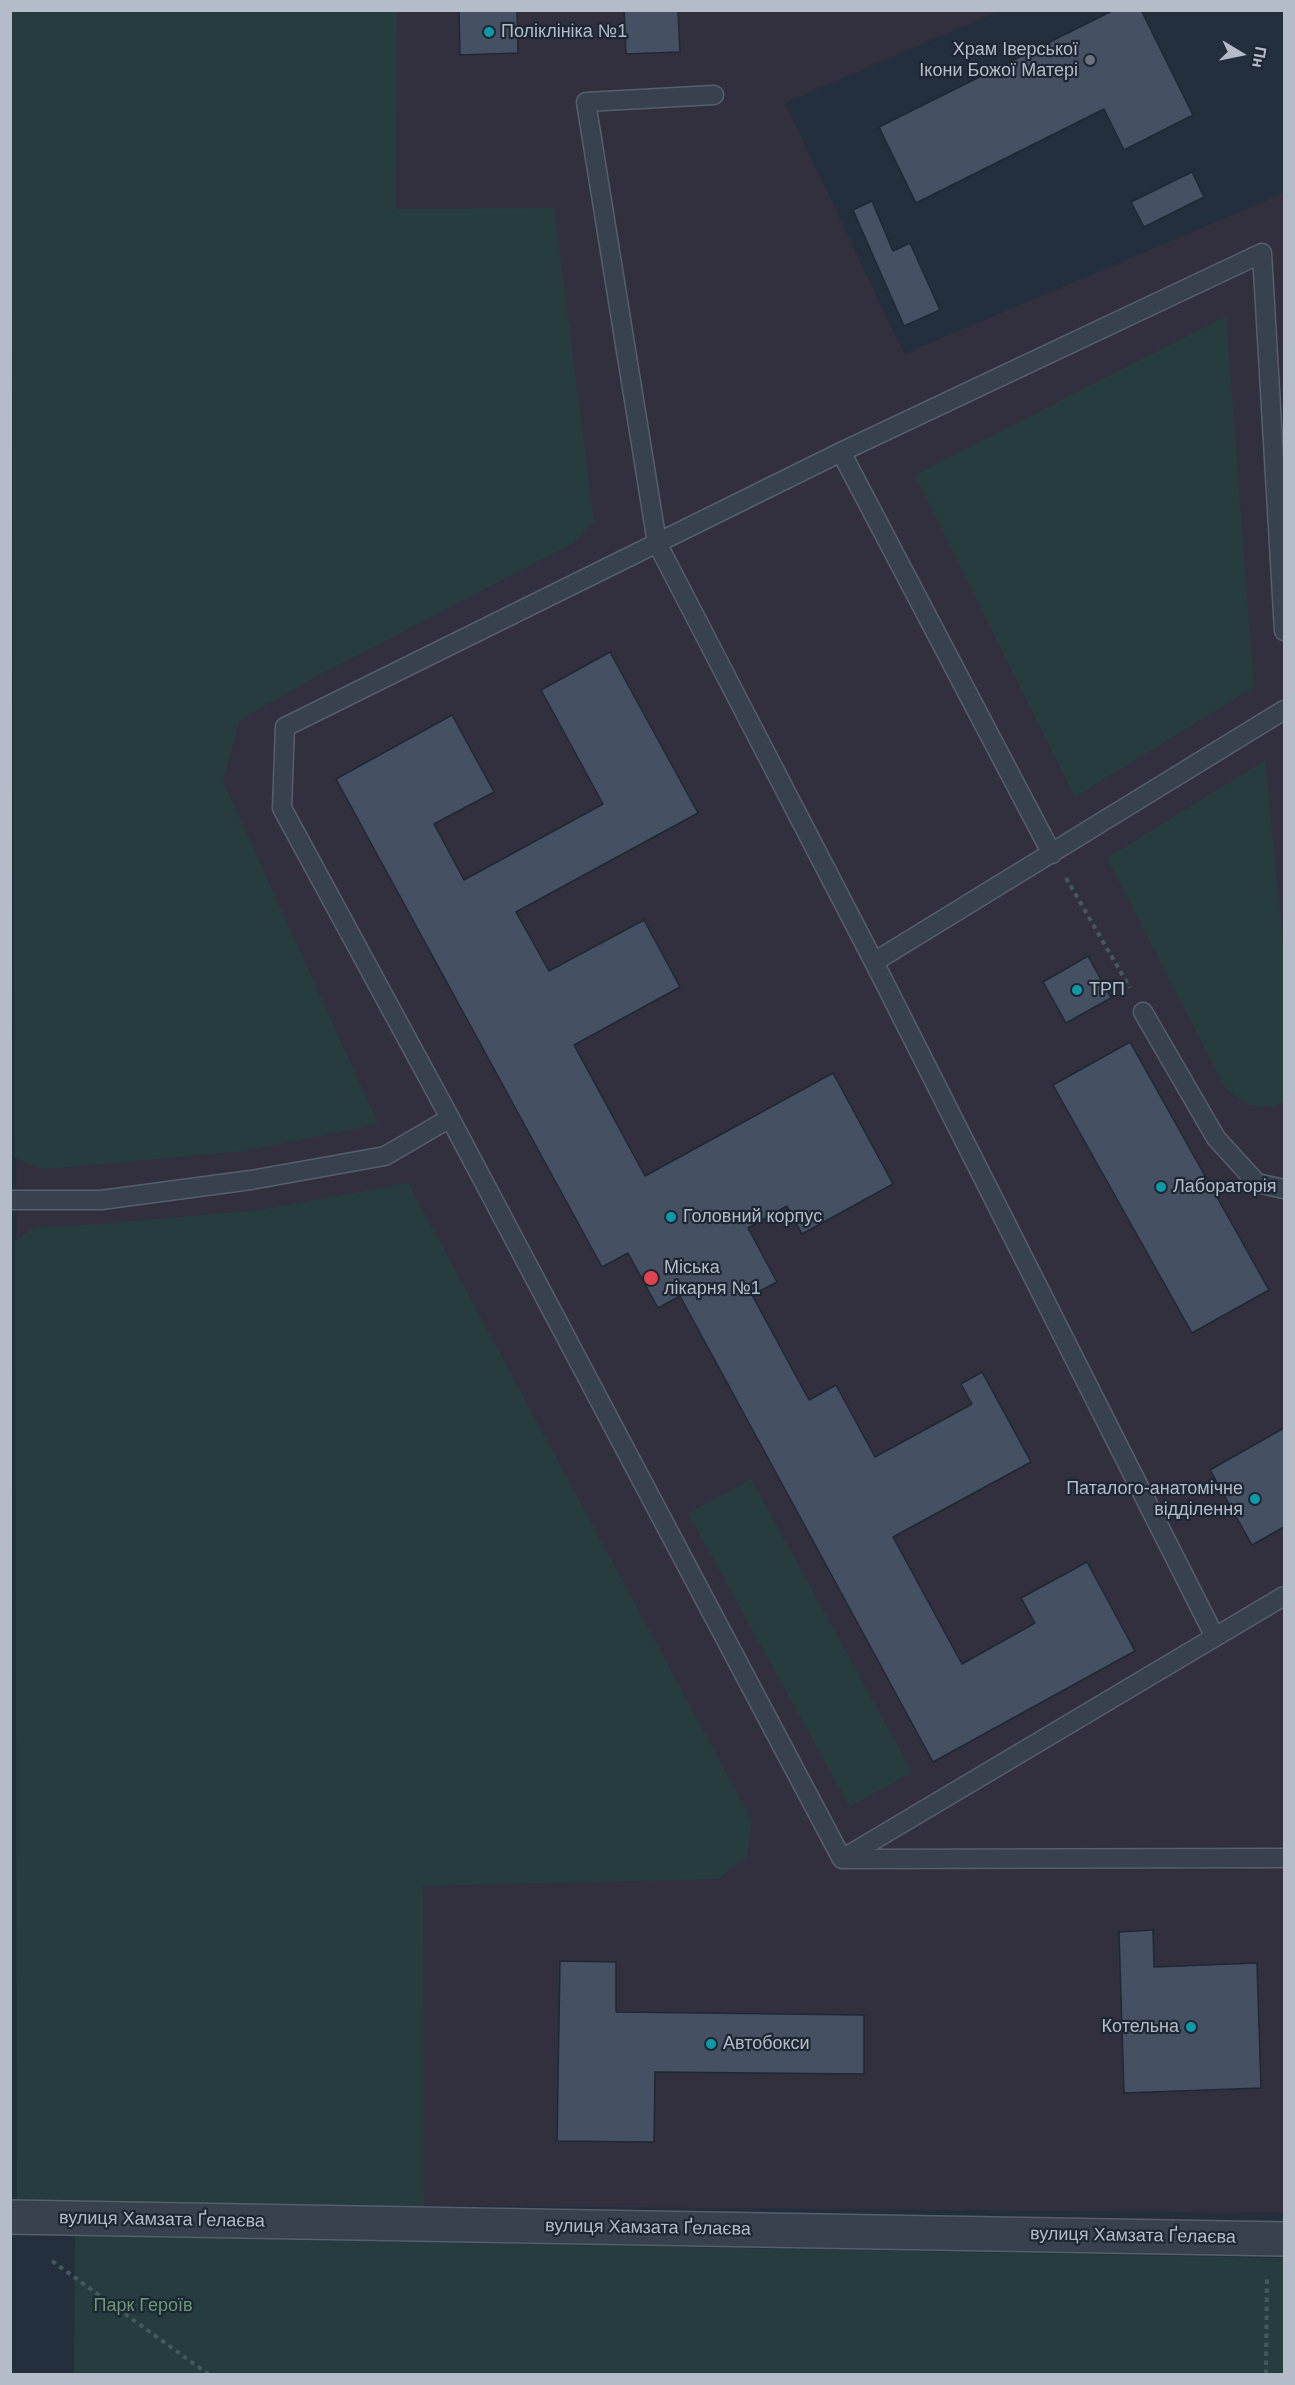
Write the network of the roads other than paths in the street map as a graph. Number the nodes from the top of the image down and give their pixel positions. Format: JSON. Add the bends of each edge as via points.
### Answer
{"nodes":[{"id":1,"x":714,"y":95,"type":"dead end"},
{"id":2,"x":841,"y":452,"type":"junction"},
{"id":3,"x":657,"y":543,"type":"junction"},
{"id":4,"x":1284,"y":631,"type":"edge"},
{"id":5,"x":1284,"y":710,"type":"edge"},
{"id":6,"x":1052,"y":854,"type":"junction"},
{"id":7,"x":874,"y":962,"type":"junction"},
{"id":8,"x":1143,"y":1012,"type":"road end"},
{"id":9,"x":450,"y":1118,"type":"junction"},
{"id":10,"x":1284,"y":1189,"type":"edge"},
{"id":11,"x":10,"y":1200,"type":"edge"},
{"id":12,"x":1284,"y":1596,"type":"edge"},
{"id":13,"x":1215,"y":1637,"type":"junction"},
{"id":14,"x":1284,"y":1858,"type":"edge"},
{"id":15,"x":842,"y":1859,"type":"junction"},
{"id":16,"x":10,"y":2217,"type":"edge"},
{"id":17,"x":1275,"y":2239,"type":"edge"}],
"edges":[{"from":1,"to":3,"type":"lane","via":[[586,102]]},
{"from":2,"to":3,"type":"lane"},
{"from":2,"to":4,"type":"lane","via":[[1262,253]]},
{"from":2,"to":6,"type":"lane"},
{"from":3,"to":7,"type":"lane"},
{"from":3,"to":9,"type":"lane","via":[[285,727],[282,808]]},
{"from":5,"to":6,"type":"lane"},
{"from":6,"to":7,"type":"lane"},
{"from":7,"to":13,"type":"lane"},
{"from":8,"to":10,"type":"lane","via":[[1216,1138],[1257,1183]]},
{"from":9,"to":11,"type":"lane","via":[[385,1156],[251,1180],[101,1200]]},
{"from":9,"to":15,"type":"lane"},
{"from":12,"to":13,"type":"lane"},
{"from":13,"to":15,"type":"lane"},
{"from":14,"to":15,"type":"lane"},
{"from":16,"to":17,"type":"street","name":"вулиця Хамзата Ґелаєва"}]}
